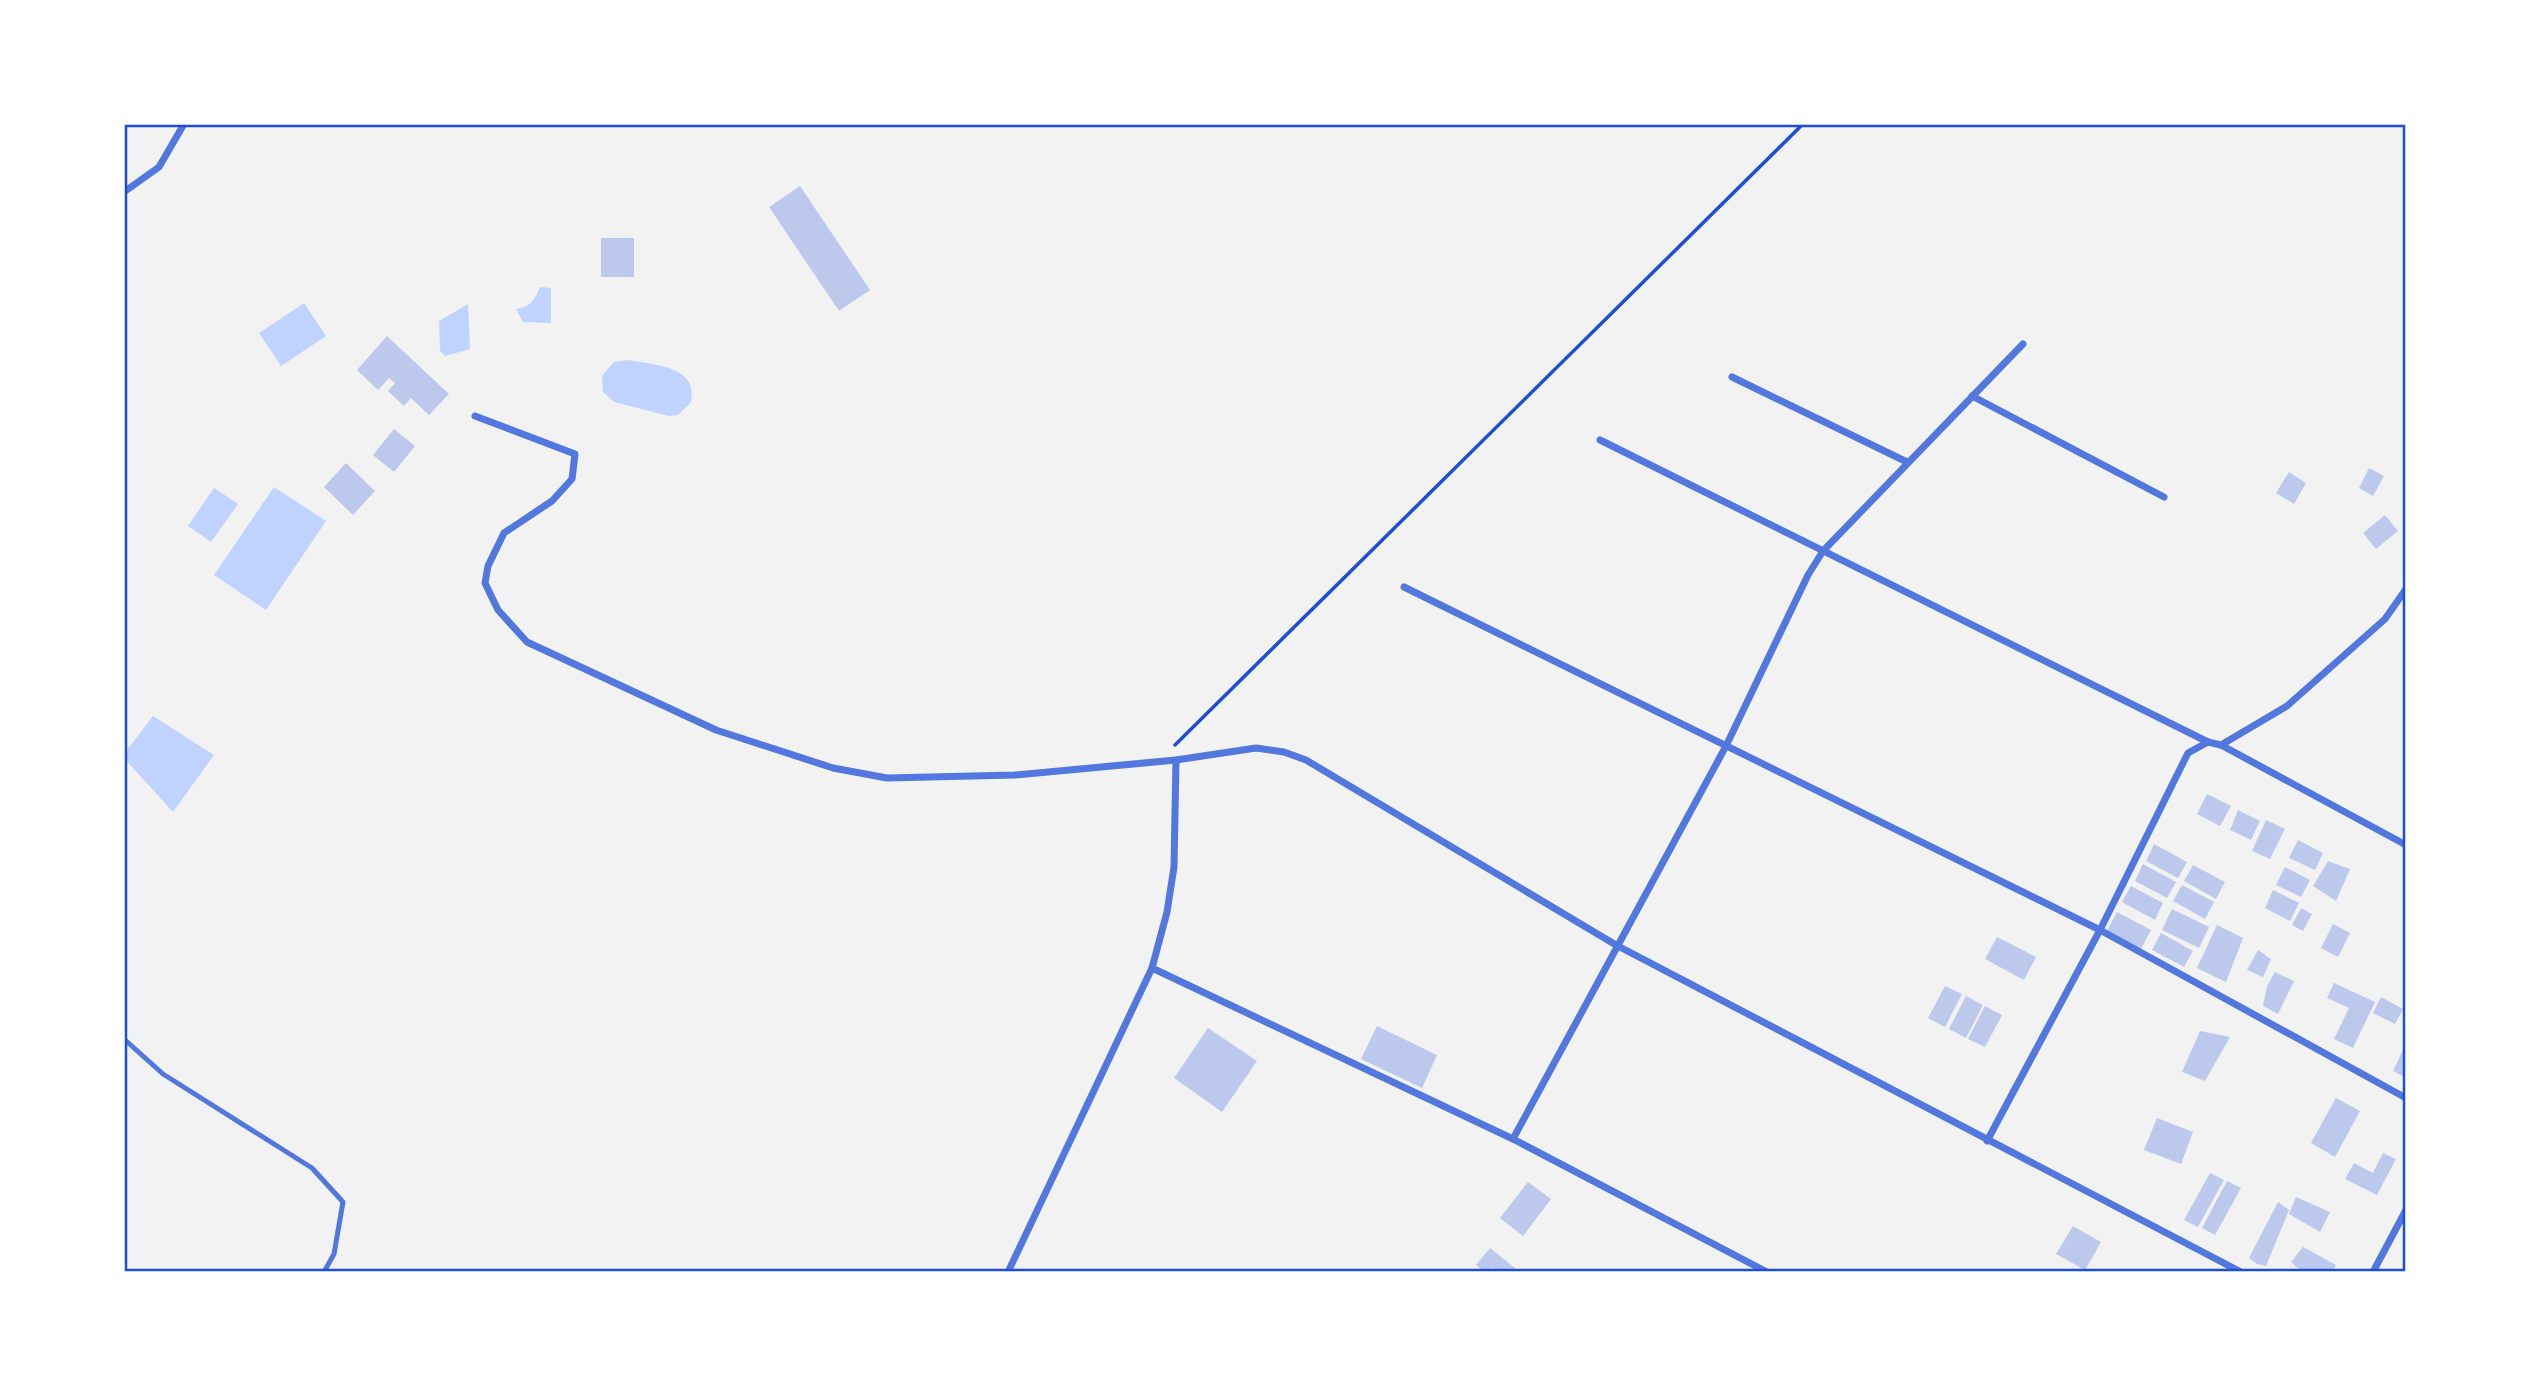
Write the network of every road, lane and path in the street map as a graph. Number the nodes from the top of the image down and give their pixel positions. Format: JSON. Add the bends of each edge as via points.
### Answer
{"nodes":[{"id":1,"x":184,"y":124,"type":"edge"},
{"id":2,"x":1803,"y":124,"type":"edge"},
{"id":3,"x":124,"y":192,"type":"edge"},
{"id":4,"x":2023,"y":344,"type":"dead end"},
{"id":5,"x":1732,"y":377,"type":"dead end"},
{"id":6,"x":1972,"y":396,"type":"junction"},
{"id":7,"x":475,"y":416,"type":"dead end"},
{"id":8,"x":1600,"y":440,"type":"dead end"},
{"id":9,"x":1907,"y":463,"type":"junction"},
{"id":10,"x":2164,"y":497,"type":"dead end"},
{"id":11,"x":1823,"y":551,"type":"junction"},
{"id":12,"x":1404,"y":587,"type":"dead end"},
{"id":13,"x":2406,"y":589,"type":"edge"},
{"id":14,"x":2208,"y":742,"type":"junction"},
{"id":15,"x":2221,"y":745,"type":"junction"},
{"id":16,"x":1726,"y":746,"type":"junction"},
{"id":17,"x":1160,"y":760,"type":"junction"},
{"id":18,"x":1177,"y":760,"type":"junction"},
{"id":19,"x":2406,"y":845,"type":"edge"},
{"id":20,"x":2100,"y":930,"type":"junction"},
{"id":21,"x":1616,"y":945,"type":"junction"},
{"id":22,"x":1152,"y":968,"type":"junction"},
{"id":23,"x":124,"y":1039,"type":"edge"},
{"id":24,"x":2406,"y":1098,"type":"edge"},
{"id":25,"x":1513,"y":1139,"type":"junction"},
{"id":26,"x":1987,"y":1141,"type":"junction"},
{"id":27,"x":2406,"y":1210,"type":"edge"},
{"id":28,"x":324,"y":1272,"type":"edge"},
{"id":29,"x":1008,"y":1272,"type":"edge"},
{"id":30,"x":1767,"y":1272,"type":"edge"},
{"id":31,"x":2241,"y":1272,"type":"edge"},
{"id":32,"x":2373,"y":1272,"type":"edge"}],
"edges":[{"from":1,"to":3,"type":"street","via":[[159,167]]},
{"from":2,"to":17,"type":"path"},
{"from":4,"to":6,"type":"street"},
{"from":5,"to":9,"type":"street"},
{"from":6,"to":9,"type":"street"},
{"from":6,"to":10,"type":"street"},
{"from":7,"to":17,"type":"street","via":[[575,454],[572,479],[552,501],[505,533],[488,566],[485,583],[498,610],[527,642],[716,730],[833,768],[887,778],[1015,775]]},
{"from":8,"to":11,"type":"street"},
{"from":9,"to":11,"type":"street"},
{"from":11,"to":14,"type":"street"},
{"from":11,"to":16,"type":"street"},
{"from":12,"to":16,"type":"street"},
{"from":13,"to":15,"type":"street","via":[[2385,619],[2287,706]]},
{"from":14,"to":15,"type":"street"},
{"from":14,"to":20,"type":"street","via":[[2188,753]]},
{"from":15,"to":19,"type":"street"},
{"from":16,"to":20,"type":"street"},
{"from":16,"to":21,"type":"street"},
{"from":17,"to":18,"type":"street"},
{"from":18,"to":21,"type":"street","via":[[1256,748],[1306,760]]},
{"from":18,"to":22,"type":"street","via":[[1174,867]]},
{"from":20,"to":24,"type":"street"},
{"from":20,"to":26,"type":"street"},
{"from":21,"to":25,"type":"street"},
{"from":21,"to":26,"type":"street"},
{"from":22,"to":25,"type":"street"},
{"from":22,"to":29,"type":"street"},
{"from":23,"to":28,"type":"lane","via":[[163,1074],[312,1168],[343,1202],[334,1254]]},
{"from":25,"to":30,"type":"street"},
{"from":26,"to":31,"type":"street"},
{"from":27,"to":32,"type":"street"}]}
